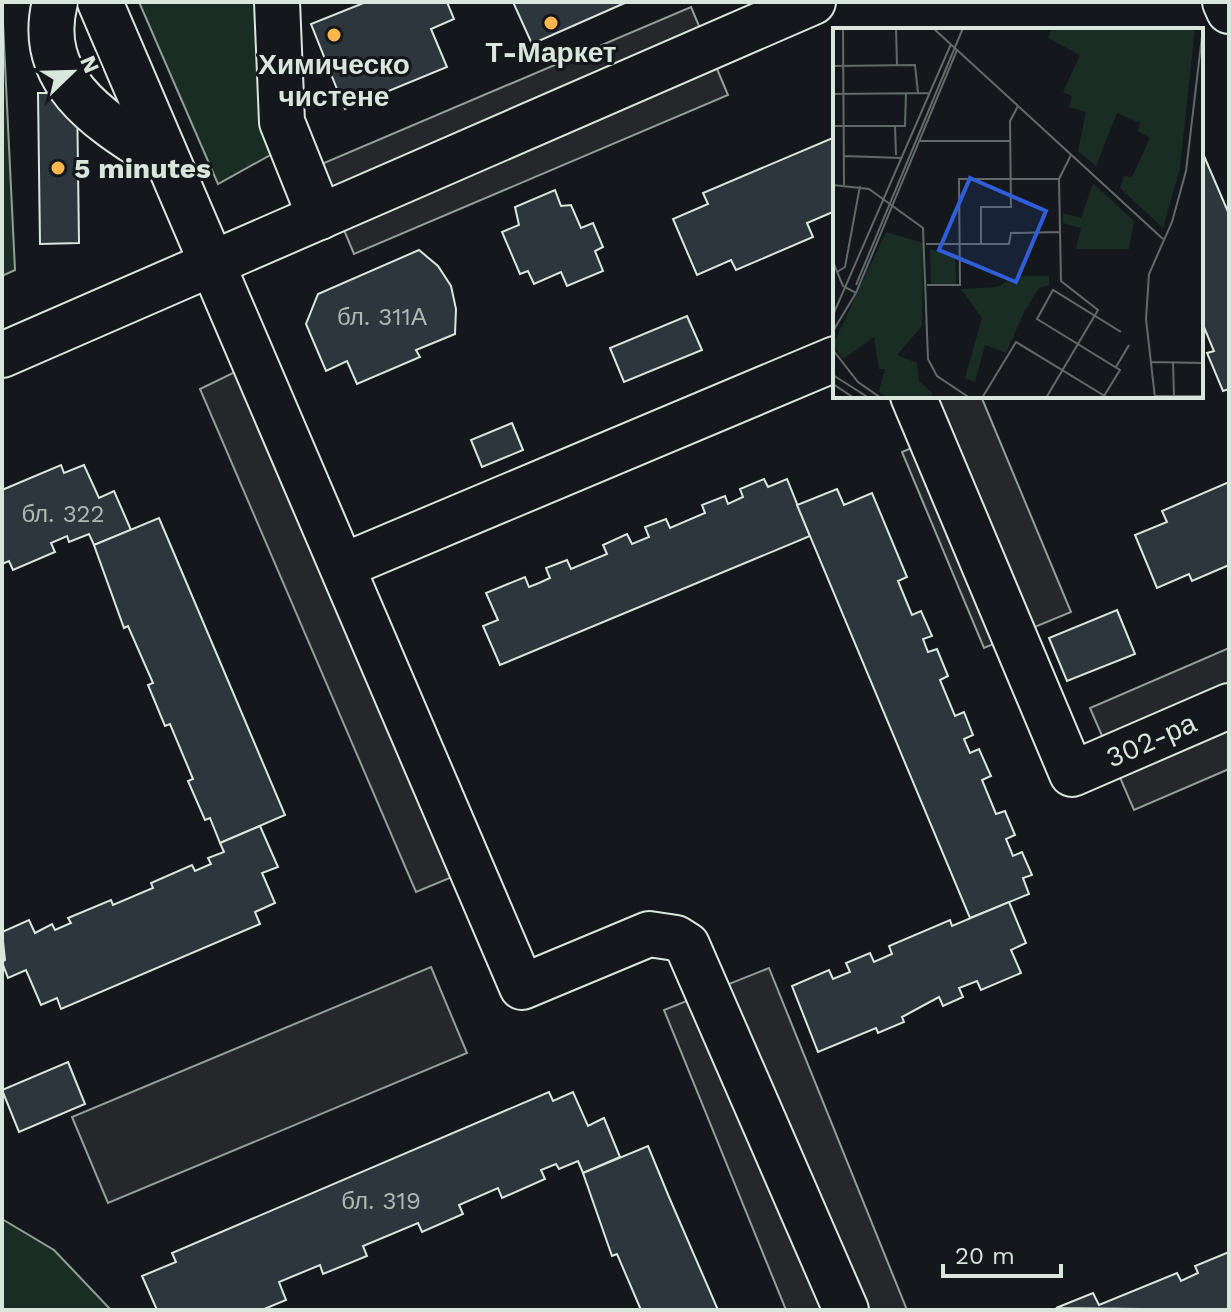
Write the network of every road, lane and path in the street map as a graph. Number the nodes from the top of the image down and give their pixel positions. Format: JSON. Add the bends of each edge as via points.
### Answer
{"nodes":[{"id":1,"x":55,"y":2,"type":"edge"},
{"id":2,"x":100,"y":2,"type":"edge"},
{"id":3,"x":277,"y":2,"type":"edge"},
{"id":4,"x":812,"y":2,"type":"edge"},
{"id":5,"x":1225,"y":2,"type":"edge"},
{"id":6,"x":1229,"y":11,"type":"edge"},
{"id":7,"x":169,"y":164,"type":"junction"},
{"id":8,"x":320,"y":217,"type":"junction"},
{"id":9,"x":212,"y":264,"type":"junction"},
{"id":10,"x":2,"y":355,"type":"edge"},
{"id":11,"x":833,"y":360,"type":"edge"},
{"id":12,"x":914,"y":398,"type":"edge"},
{"id":13,"x":343,"y":566,"type":"junction"},
{"id":14,"x":1229,"y":706,"type":"edge"},
{"id":15,"x":846,"y":1310,"type":"edge"}],
"edges":[{"from":1,"to":7,"type":"street","via":[[54,61],[67,81],[104,121]]},
{"from":2,"to":7,"type":"street"},
{"from":3,"to":8,"type":"street","via":[[282,122]]},
{"from":4,"to":8,"type":"street"},
{"from":5,"to":6,"type":"street"},
{"from":7,"to":9,"type":"street"},
{"from":8,"to":9,"type":"street"},
{"from":9,"to":10,"type":"street"},
{"from":9,"to":13,"type":"street"},
{"from":11,"to":13,"type":"street"},
{"from":12,"to":14,"type":"street","name":"302-ра","via":[[1072,774]]},
{"from":13,"to":15,"type":"street","via":[[522,987],[649,934],[687,945]]}]}
